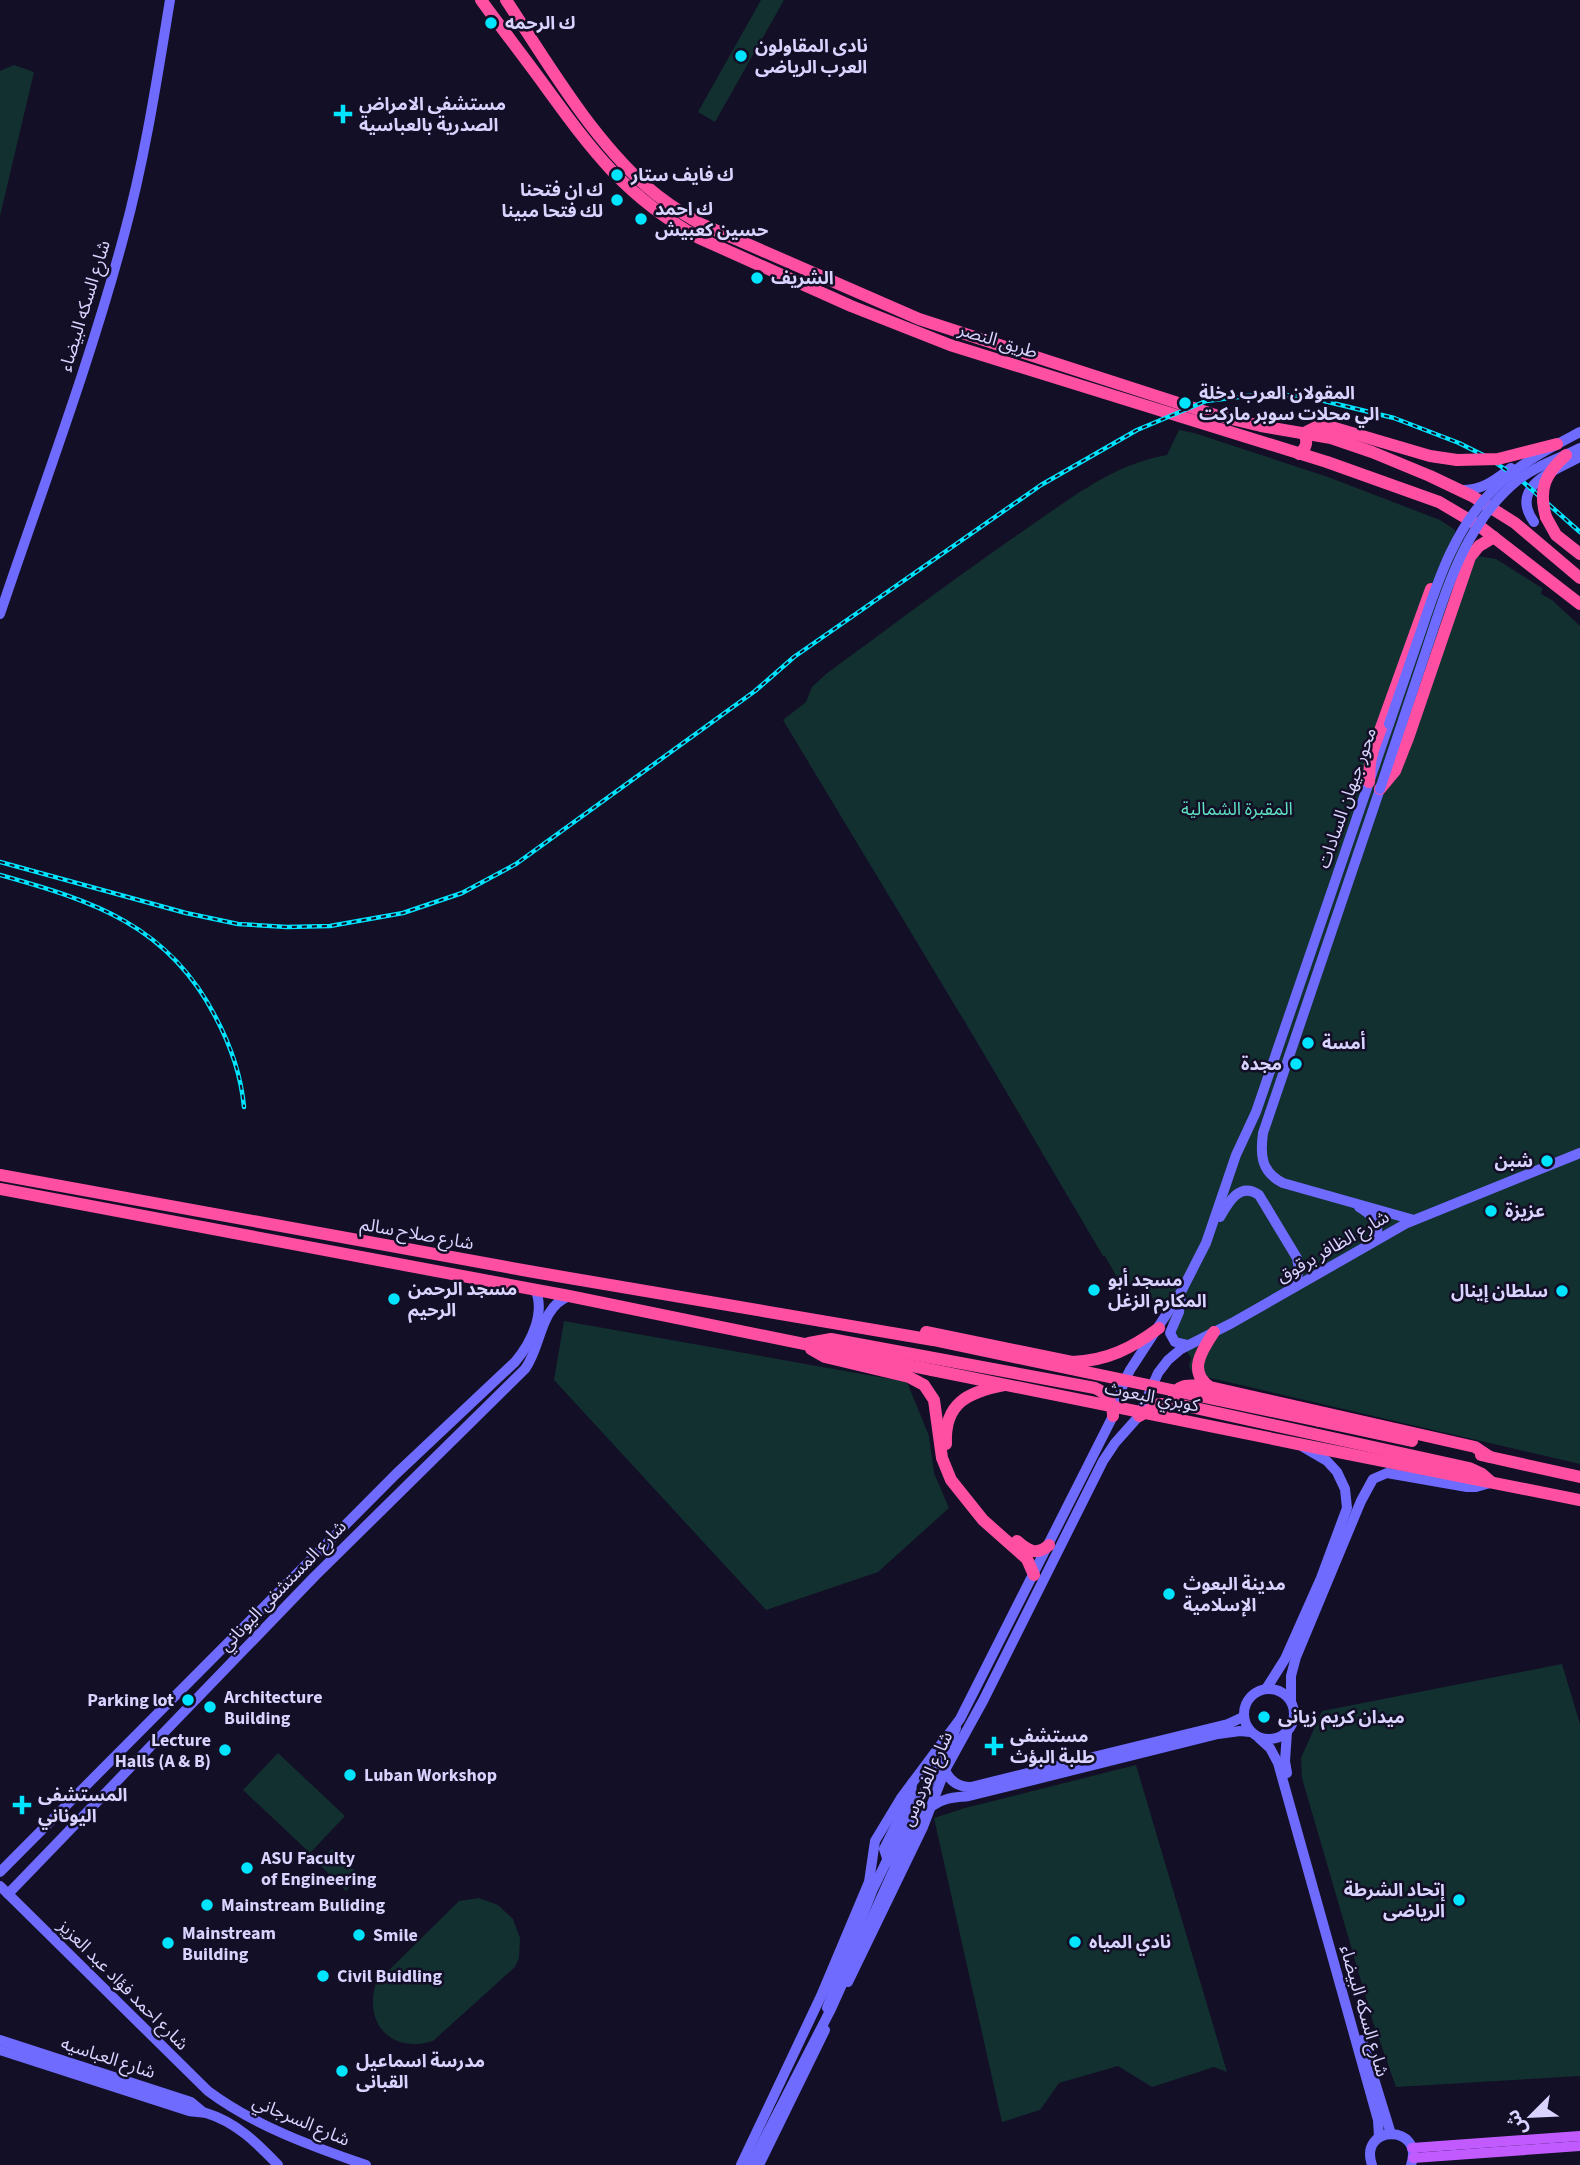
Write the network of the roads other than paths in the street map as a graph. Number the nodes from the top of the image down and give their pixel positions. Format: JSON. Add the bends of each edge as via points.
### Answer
{"nodes":[{"id":1,"x":170,"y":0,"type":"edge"},
{"id":2,"x":481,"y":0,"type":"edge"},
{"id":3,"x":506,"y":0,"type":"edge"},
{"id":4,"x":1580,"y":426,"type":"edge"},
{"id":5,"x":1580,"y":432,"type":"edge"},
{"id":6,"x":1304,"y":433,"type":"junction"},
{"id":7,"x":1331,"y":438,"type":"junction"},
{"id":8,"x":1557,"y":444,"type":"junction"},
{"id":9,"x":1580,"y":448,"type":"edge"},
{"id":10,"x":1299,"y":454,"type":"junction"},
{"id":11,"x":1566,"y":455,"type":"junction"},
{"id":12,"x":1580,"y":457,"type":"edge"},
{"id":13,"x":1327,"y":462,"type":"junction"},
{"id":14,"x":1459,"y":490,"type":"junction"},
{"id":15,"x":1456,"y":511,"type":"junction"},
{"id":16,"x":1534,"y":522,"type":"dead end"},
{"id":17,"x":1494,"y":537,"type":"junction"},
{"id":18,"x":1453,"y":540,"type":"junction"},
{"id":19,"x":1473,"y":553,"type":"junction"},
{"id":20,"x":1580,"y":554,"type":"edge"},
{"id":21,"x":1580,"y":578,"type":"edge"},
{"id":22,"x":1580,"y":604,"type":"edge"},
{"id":23,"x":0,"y":614,"type":"edge"},
{"id":24,"x":1374,"y":786,"type":"junction"},
{"id":25,"x":1580,"y":1153,"type":"edge"},
{"id":26,"x":0,"y":1175,"type":"edge"},
{"id":27,"x":0,"y":1189,"type":"edge"},
{"id":28,"x":1350,"y":1201,"type":"junction"},
{"id":29,"x":1415,"y":1220,"type":"junction"},
{"id":30,"x":1213,"y":1224,"type":"junction"},
{"id":31,"x":1376,"y":1239,"type":"junction"},
{"id":32,"x":1293,"y":1287,"type":"junction"},
{"id":33,"x":535,"y":1289,"type":"junction"},
{"id":34,"x":1181,"y":1292,"type":"junction"},
{"id":35,"x":569,"y":1296,"type":"junction"},
{"id":36,"x":829,"y":1323,"type":"junction"},
{"id":37,"x":1159,"y":1328,"type":"junction"},
{"id":38,"x":1214,"y":1332,"type":"junction"},
{"id":39,"x":806,"y":1344,"type":"junction"},
{"id":40,"x":1188,"y":1345,"type":"junction"},
{"id":41,"x":1098,"y":1359,"type":"junction"},
{"id":42,"x":1004,"y":1385,"type":"junction"},
{"id":43,"x":1206,"y":1385,"type":"junction"},
{"id":44,"x":1095,"y":1388,"type":"junction"},
{"id":45,"x":1177,"y":1404,"type":"junction"},
{"id":46,"x":1113,"y":1416,"type":"junction"},
{"id":47,"x":1139,"y":1416,"type":"junction"},
{"id":48,"x":1298,"y":1444,"type":"junction"},
{"id":49,"x":1490,"y":1457,"type":"junction"},
{"id":50,"x":1580,"y":1477,"type":"edge"},
{"id":51,"x":1491,"y":1482,"type":"junction"},
{"id":52,"x":1580,"y":1500,"type":"edge"},
{"id":53,"x":1049,"y":1545,"type":"junction"},
{"id":54,"x":1034,"y":1575,"type":"junction"},
{"id":55,"x":1266,"y":1689,"type":"junction"},
{"id":56,"x":1291,"y":1701,"type":"junction"},
{"id":57,"x":1243,"y":1717,"type":"junction"},
{"id":58,"x":956,"y":1724,"type":"junction"},
{"id":59,"x":1287,"y":1732,"type":"junction"},
{"id":60,"x":1255,"y":1735,"type":"junction"},
{"id":61,"x":945,"y":1770,"type":"junction"},
{"id":62,"x":912,"y":1782,"type":"junction"},
{"id":63,"x":929,"y":1810,"type":"junction"},
{"id":64,"x":48,"y":1821,"type":"junction"},
{"id":65,"x":63,"y":1836,"type":"junction"},
{"id":66,"x":899,"y":1857,"type":"junction"},
{"id":67,"x":0,"y":1872,"type":"edge"},
{"id":68,"x":0,"y":1886,"type":"edge"},
{"id":69,"x":8,"y":1894,"type":"junction"},
{"id":70,"x":0,"y":2040,"type":"edge"},
{"id":71,"x":0,"y":2050,"type":"edge"},
{"id":72,"x":226,"y":2104,"type":"joint"},
{"id":73,"x":203,"y":2112,"type":"junction"},
{"id":74,"x":245,"y":2115,"type":"junction"},
{"id":75,"x":234,"y":2126,"type":"junction"},
{"id":76,"x":1391,"y":2134,"type":"junction"},
{"id":77,"x":1580,"y":2136,"type":"edge"},
{"id":78,"x":1379,"y":2137,"type":"junction"},
{"id":79,"x":1494,"y":2146,"type":"junction"},
{"id":80,"x":1580,"y":2146,"type":"edge"},
{"id":81,"x":1412,"y":2157,"type":"edge"},
{"id":82,"x":746,"y":2164,"type":"edge"},
{"id":83,"x":278,"y":2165,"type":"edge"},
{"id":84,"x":366,"y":2165,"type":"edge"},
{"id":85,"x":760,"y":2165,"type":"edge"},
{"id":86,"x":1372,"y":2165,"type":"edge"}],
"edges":[{"from":1,"to":23,"type":"main road","name":"شارع السكه البيضاء","via":[[124,235]]},
{"from":2,"to":10,"type":"highway","name":"طريق النصر","via":[[602,162],[641,200],[687,231],[912,331]]},
{"from":3,"to":6,"type":"highway","name":"طريق النصر","via":[[610,148],[646,186],[699,223],[919,319],[1215,415]]},
{"from":4,"to":14,"type":"main road","via":[[1488,485]]},
{"from":5,"to":8,"type":"main road","name":"محور جيهان السادات","bridge":true},
{"from":6,"to":7,"type":"highway","name":"طريق النصر"},
{"from":6,"to":8,"type":"highway","bridge":true,"via":[[1318,426],[1333,426],[1457,460],[1498,459]]},
{"from":6,"to":10,"type":"highway","via":[[1306,447]]},
{"from":7,"to":13,"type":"highway","via":[[1325,452]]},
{"from":7,"to":14,"type":"highway","name":"طريق النصر"},
{"from":8,"to":24,"type":"main road","name":"محور جيهان السادات","bridge":true,"via":[[1496,487],[1455,542],[1436,585]]},
{"from":9,"to":11,"type":"main road","name":"محور جيهان السادات","bridge":true},
{"from":10,"to":13,"type":"highway","name":"طريق النصر"},
{"from":11,"to":20,"type":"highway","bridge":true,"via":[[1547,475],[1544,510],[1556,535]]},
{"from":11,"to":24,"type":"main road","name":"محور جيهان السادات","bridge":true,"via":[[1518,480],[1470,536]]},
{"from":12,"to":16,"type":"main road","via":[[1532,486],[1527,507]]},
{"from":13,"to":15,"type":"highway","name":"طريق النصر"},
{"from":14,"to":21,"type":"highway","name":"طريق النصر","via":[[1515,523]]},
{"from":15,"to":17,"type":"highway","name":"طريق النصر"},
{"from":15,"to":18,"type":"highway","via":[[1458,528]]},
{"from":17,"to":19,"type":"highway"},
{"from":17,"to":22,"type":"highway","name":"طريق النصر"},
{"from":18,"to":19,"type":"highway","via":[[1464,539]]},
{"from":18,"to":24,"type":"highway","via":[[1423,609],[1371,756]]},
{"from":19,"to":24,"type":"highway","via":[[1395,771]]},
{"from":24,"to":28,"type":"main road","name":"محور جيهان السادات","via":[[1263,1133],[1261,1158],[1273,1177]]},
{"from":24,"to":30,"type":"main road","name":"محور جيهان السادات"},
{"from":25,"to":29,"type":"main road","name":"شارع الظافر برقوق"},
{"from":26,"to":36,"type":"highway","name":"شارع صلاح سالم"},
{"from":27,"to":33,"type":"highway","name":"شارع صلاح سالم"},
{"from":28,"to":29,"type":"main road"},
{"from":28,"to":31,"type":"main road","via":[[1374,1218]]},
{"from":29,"to":31,"type":"main road","name":"شارع الظافر برقوق"},
{"from":30,"to":32,"type":"main road","via":[[1234,1196],[1245,1190],[1256,1193],[1297,1258]]},
{"from":30,"to":34,"type":"main road"},
{"from":31,"to":32,"type":"main road","name":"شارع الظافر برقوق"},
{"from":32,"to":38,"type":"main road","name":"شارع الظافر برقوق"},
{"from":33,"to":35,"type":"highway","name":"شارع صلاح سالم"},
{"from":33,"to":64,"type":"main road","name":"شارع المستشفى اليوناني","via":[[539,1314],[515,1362],[396,1474]]},
{"from":34,"to":37,"type":"main road","name":"شارع الفردوس"},
{"from":34,"to":40,"type":"main road","via":[[1170,1333],[1175,1342]]},
{"from":35,"to":39,"type":"highway","name":"شارع صلاح سالم"},
{"from":35,"to":65,"type":"main road","name":"شارع المستشفى اليوناني","via":[[549,1312],[525,1369],[373,1517]]},
{"from":36,"to":41,"type":"highway","via":[[869,1321],[1072,1362]]},
{"from":36,"to":49,"type":"highway","name":"كوبري البعوث","bridge":true,"via":[[933,1340]]},
{"from":37,"to":41,"type":"highway","via":[[1124,1351]]},
{"from":37,"to":46,"type":"main road","name":"شارع الفردوس","via":[[1124,1382]]},
{"from":38,"to":40,"type":"main road","name":"شارع الظافر برقوق"},
{"from":38,"to":43,"type":"highway","via":[[1197,1365]]},
{"from":39,"to":42,"type":"highway","name":"كوبري البعوث","bridge":true},
{"from":39,"to":44,"type":"highway","via":[[831,1339]]},
{"from":39,"to":54,"type":"highway","via":[[825,1357],[909,1377],[924,1385],[934,1400],[942,1458],[951,1479],[983,1520],[1027,1559]]},
{"from":40,"to":47,"type":"main road","name":"شارع الظافر برقوق","via":[[1158,1373]]},
{"from":41,"to":44,"type":"highway","via":[[1101,1375]]},
{"from":42,"to":48,"type":"highway","name":"كوبري البعوث","bridge":true},
{"from":42,"to":53,"type":"highway","via":[[968,1395],[953,1411],[946,1429],[948,1453],[956,1474],[997,1524],[1030,1551]]},
{"from":43,"to":45,"type":"highway","via":[[1180,1387],[1174,1393]]},
{"from":43,"to":49,"type":"highway","via":[[1475,1447]]},
{"from":44,"to":46,"type":"highway","via":[[1109,1399]]},
{"from":45,"to":47,"type":"highway","via":[[1159,1404]]},
{"from":45,"to":51,"type":"highway","via":[[1469,1468]]},
{"from":46,"to":53,"type":"main road","name":"شارع الفردوس"},
{"from":47,"to":61,"type":"main road","name":"شارع الفردوس","via":[[1103,1461]]},
{"from":48,"to":51,"type":"highway","name":"كوبري البعوث"},
{"from":48,"to":55,"type":"main road","via":[[1337,1472],[1347,1497],[1345,1513],[1281,1668]]},
{"from":49,"to":50,"type":"highway"},
{"from":51,"to":52,"type":"highway"},
{"from":51,"to":56,"type":"main road","via":[[1467,1487],[1387,1473],[1373,1479],[1296,1657]]},
{"from":53,"to":54,"type":"main road","name":"شارع الفردوس"},
{"from":54,"to":58,"type":"main road","name":"شارع الفردوس"},
{"from":55,"to":56,"type":"main road","via":[[1280,1691]]},
{"from":55,"to":57,"type":"main road","via":[[1251,1696]]},
{"from":56,"to":59,"type":"main road","via":[[1294,1717]]},
{"from":57,"to":60,"type":"main road"},
{"from":57,"to":61,"type":"main road","via":[[971,1787],[954,1782]]},
{"from":58,"to":62,"type":"main road","name":"شارع الفردوس"},
{"from":58,"to":66,"type":"main road"},
{"from":59,"to":60,"type":"main road","via":[[1274,1739]]},
{"from":59,"to":76,"type":"main road","name":"شارع السكه البيضاء","via":[[1285,1761],[1291,1790]]},
{"from":60,"to":63,"type":"main road","via":[[1240,1731],[1218,1734],[973,1796],[948,1798]]},
{"from":60,"to":78,"type":"main road","name":"شارع السكه البيضاء","via":[[1278,1763]]},
{"from":61,"to":63,"type":"main road","name":"شارع الفردوس"},
{"from":62,"to":66,"type":"main road","via":[[911,1795],[884,1849],[892,1862],[899,1864]]},
{"from":62,"to":82,"type":"main road","name":"شارع الفردوس","via":[[875,1841],[869,1882]]},
{"from":63,"to":66,"type":"main road","name":"شارع الفردوس","via":[[921,1816]]},
{"from":64,"to":65,"type":"main road"},
{"from":64,"to":67,"type":"main road","name":"شارع المستشفى اليوناني"},
{"from":65,"to":69,"type":"main road","name":"شارع المستشفى اليوناني"},
{"from":66,"to":82,"type":"main road","bridge":true,"via":[[873,1889],[814,2036]]},
{"from":66,"to":85,"type":"main road"},
{"from":68,"to":69,"type":"main road","name":"شارع احمد فؤاد عبد العزيز"},
{"from":69,"to":72,"type":"main road","name":"شارع احمد فؤاد عبد العزيز","via":[[201,2085]]},
{"from":70,"to":73,"type":"main road","name":"شارع العباسيه","via":[[191,2102]]},
{"from":71,"to":73,"type":"main road","name":"شارع العباسيه"},
{"from":72,"to":74,"type":"main road","name":"شارع السرجاني"},
{"from":73,"to":75,"type":"main road","name":"شارع العباسيه"},
{"from":74,"to":75,"type":"main road","via":[[236,2116]]},
{"from":74,"to":84,"type":"main road","name":"شارع السرجاني"},
{"from":75,"to":83,"type":"main road","name":"شارع العباسيه"},
{"from":76,"to":78,"type":"main road"},
{"from":76,"to":81,"type":"main road","via":[[1406,2139]]},
{"from":77,"to":79,"type":"main road"},
{"from":78,"to":86,"type":"main road","via":[[1370,2152]]},
{"from":79,"to":80,"type":"main road"},
{"from":79,"to":81,"type":"main road"}]}
